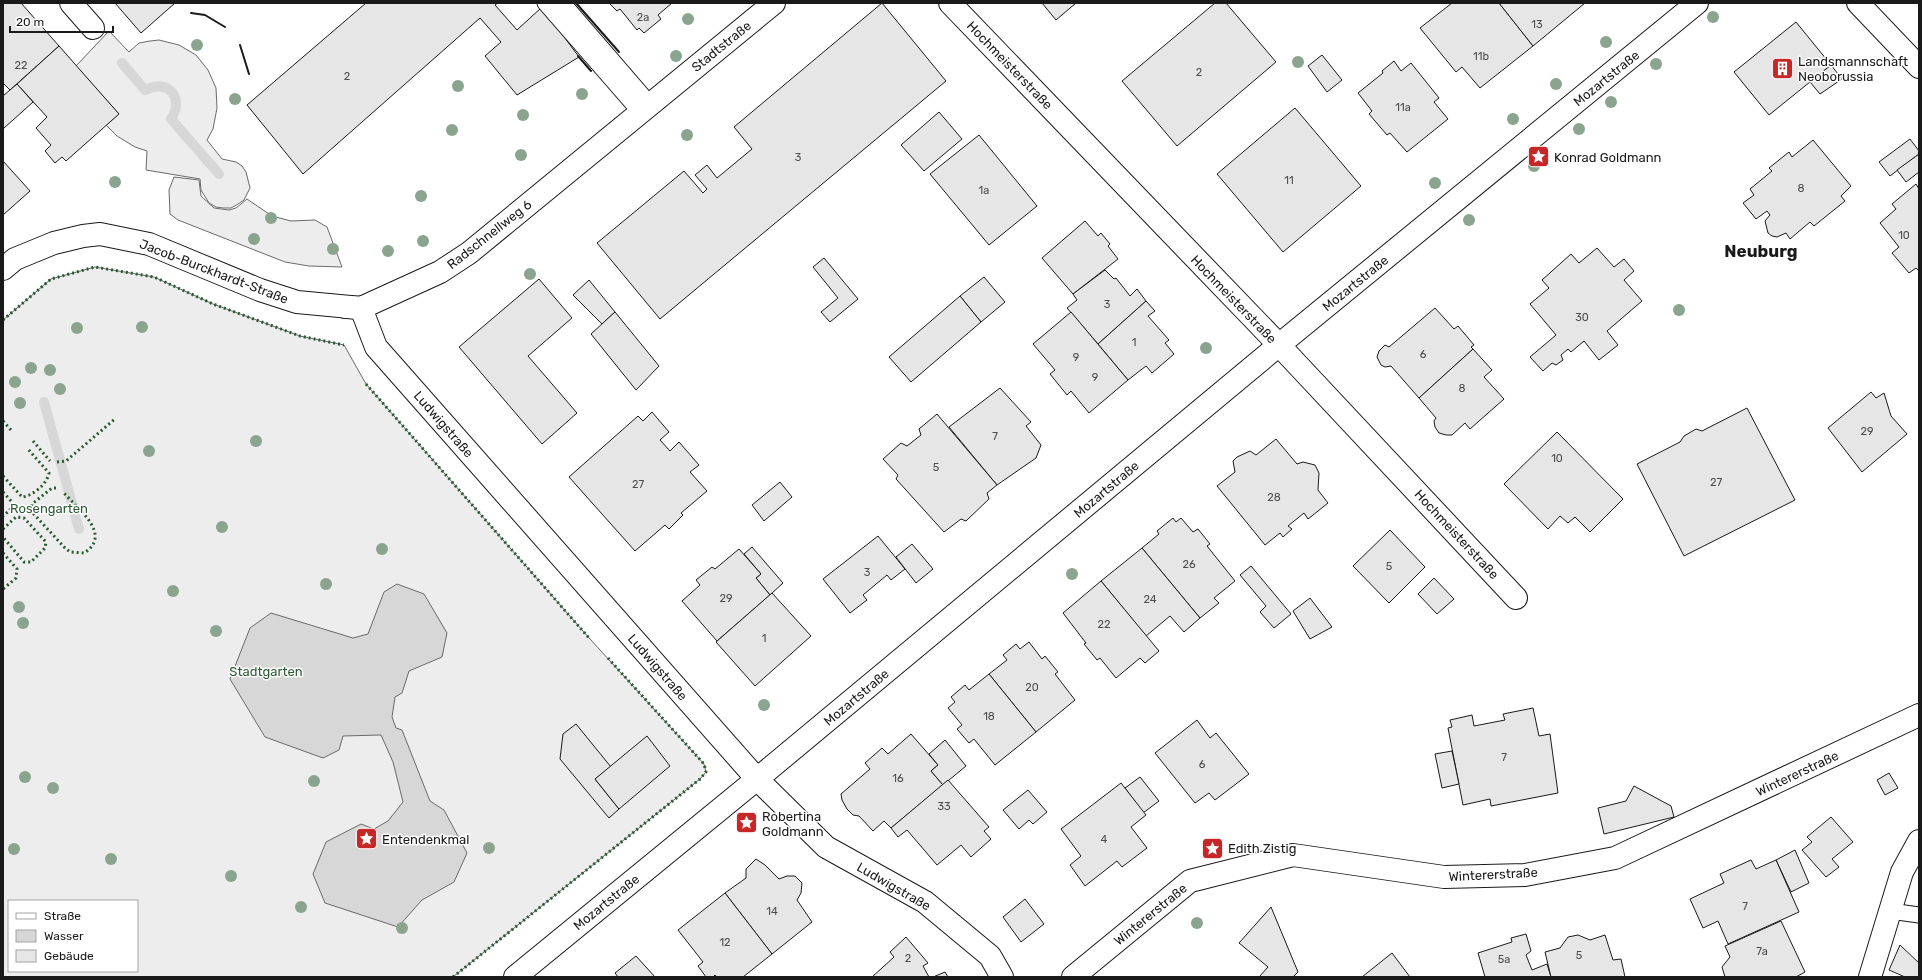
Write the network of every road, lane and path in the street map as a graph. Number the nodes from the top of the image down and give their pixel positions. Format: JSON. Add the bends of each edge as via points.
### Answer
{"nodes":[{"id":1,"x":71,"y":3,"type":"edge"},
{"id":2,"x":545,"y":3,"type":"edge"},
{"id":3,"x":563,"y":3,"type":"edge"},
{"id":4,"x":774,"y":3,"type":"edge"},
{"id":5,"x":950,"y":3,"type":"edge"},
{"id":6,"x":1697,"y":3,"type":"edge"},
{"id":7,"x":1858,"y":3,"type":"edge"},
{"id":8,"x":93,"y":28,"type":"dead end"},
{"id":9,"x":1919,"y":67,"type":"edge"},
{"id":10,"x":669,"y":88,"type":"dead end"},
{"id":11,"x":645,"y":108,"type":"junction"},
{"id":12,"x":9,"y":264,"type":"edge"},
{"id":13,"x":361,"y":308,"type":"junction"},
{"id":14,"x":1279,"y":345,"type":"junction"},
{"id":15,"x":1516,"y":598,"type":"dead end"},
{"id":16,"x":1919,"y":715,"type":"edge"},
{"id":17,"x":757,"y":779,"type":"junction"},
{"id":18,"x":1919,"y":841,"type":"edge"},
{"id":19,"x":1890,"y":911,"type":"junction"},
{"id":20,"x":1919,"y":915,"type":"edge"},
{"id":21,"x":515,"y":977,"type":"edge"},
{"id":22,"x":1002,"y":977,"type":"edge"},
{"id":23,"x":1073,"y":977,"type":"edge"},
{"id":24,"x":1870,"y":977,"type":"edge"}],
"edges":[{"from":1,"to":8,"type":"street"},
{"from":2,"to":11,"type":"lane"},
{"from":3,"to":11,"type":"lane"},
{"from":4,"to":10,"type":"street","name":"Stadtstraße"},
{"from":4,"to":11,"type":"street","name":"Radschnellweg 6"},
{"from":5,"to":14,"type":"street","name":"Hochmeisterstraße"},
{"from":6,"to":14,"type":"street","name":"Mozartstraße"},
{"from":7,"to":9,"type":"street"},
{"from":11,"to":13,"type":"street","name":"Radschnellweg 6","via":[[469,253],[440,272]]},
{"from":12,"to":13,"type":"street","name":"Radschnellweg 6","via":[[54,244],[100,234],[148,244],[260,290],[297,302]]},
{"from":13,"to":17,"type":"street","name":"Ludwigstraße","via":[[376,347]]},
{"from":14,"to":15,"type":"street","name":"Hochmeisterstraße"},
{"from":14,"to":17,"type":"street","name":"Mozartstraße"},
{"from":16,"to":23,"type":"street","name":"Wintererstraße","via":[[1615,858],[1525,875],[1444,877],[1293,855],[1190,881]]},
{"from":17,"to":21,"type":"street","name":"Mozartstraße"},
{"from":17,"to":22,"type":"street","name":"Ludwigstraße","via":[[826,847],[925,902],[990,956]]},
{"from":18,"to":19,"type":"street","via":[[1902,872]]},
{"from":19,"to":20,"type":"lane"},
{"from":19,"to":24,"type":"street","via":[[1883,954]]}]}
